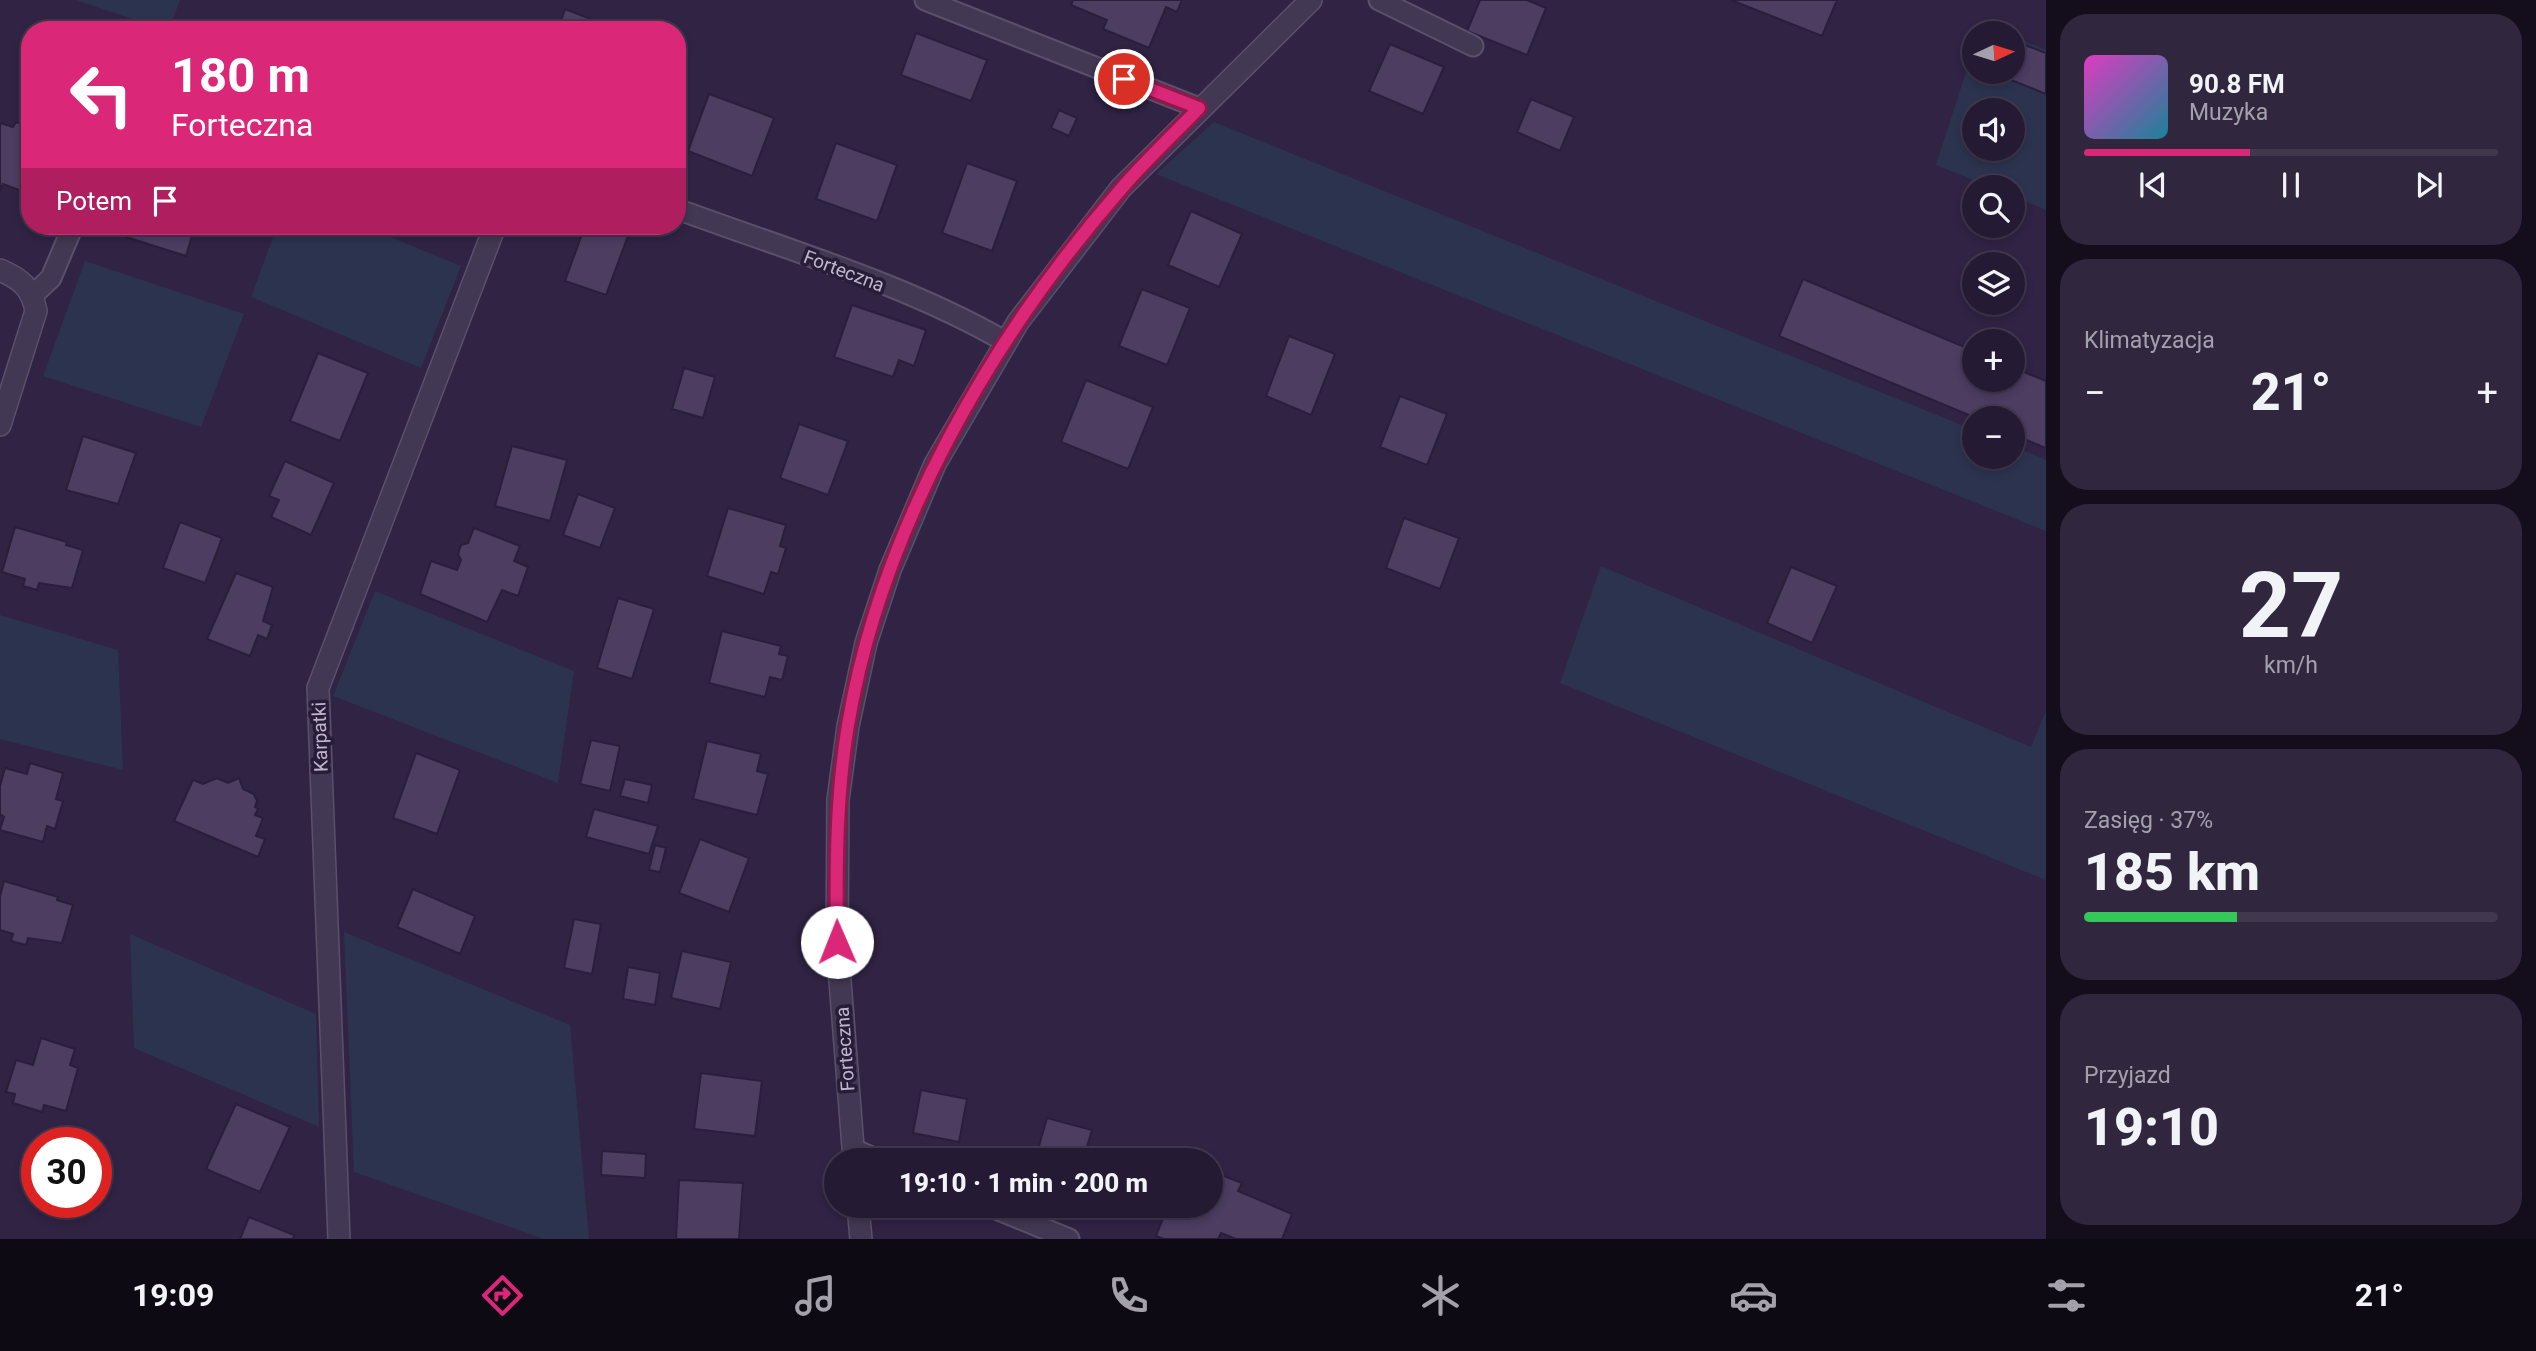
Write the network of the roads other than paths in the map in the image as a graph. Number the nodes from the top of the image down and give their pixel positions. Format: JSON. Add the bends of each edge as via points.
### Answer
{"nodes":[{"id":1,"x":925,"y":0,"type":"edge"},
{"id":2,"x":1311,"y":0,"type":"edge"},
{"id":3,"x":1379,"y":0,"type":"edge"},
{"id":4,"x":1473,"y":47,"type":"dead end"},
{"id":5,"x":1199,"y":108,"type":"junction"},
{"id":6,"x":686,"y":212,"type":"edge"},
{"id":7,"x":69,"y":235,"type":"edge"},
{"id":8,"x":492,"y":235,"type":"edge"},
{"id":9,"x":0,"y":270,"type":"edge"},
{"id":10,"x":33,"y":295,"type":"junction"},
{"id":11,"x":1006,"y":342,"type":"junction"},
{"id":12,"x":0,"y":425,"type":"edge"},
{"id":13,"x":853,"y":1148,"type":"edge"},
{"id":14,"x":859,"y":1218,"type":"edge"},
{"id":15,"x":1018,"y":1218,"type":"edge"},
{"id":16,"x":339,"y":1239,"type":"edge"},
{"id":17,"x":861,"y":1239,"type":"edge"},
{"id":18,"x":1069,"y":1239,"type":"edge"}],
"edges":[{"from":1,"to":5,"type":"lane"},
{"from":2,"to":5,"type":"street","name":"Forteczna"},
{"from":3,"to":4,"type":"lane"},
{"from":5,"to":11,"type":"street","name":"Forteczna","via":[[1121,188]]},
{"from":6,"to":11,"type":"lane","name":"Forteczna","via":[[868,279]]},
{"from":7,"to":10,"type":"lane","via":[[51,278]]},
{"from":8,"to":16,"type":"street","name":"Karpatki","via":[[318,688]]},
{"from":9,"to":10,"type":"street","via":[[22,281]]},
{"from":10,"to":12,"type":"street","via":[[33,327]]},
{"from":11,"to":13,"type":"street","name":"Forteczna","via":[[936,464],[890,570],[866,643],[849,721],[838,800],[836,901]]},
{"from":14,"to":17,"type":"street"},
{"from":15,"to":18,"type":"lane"}]}
